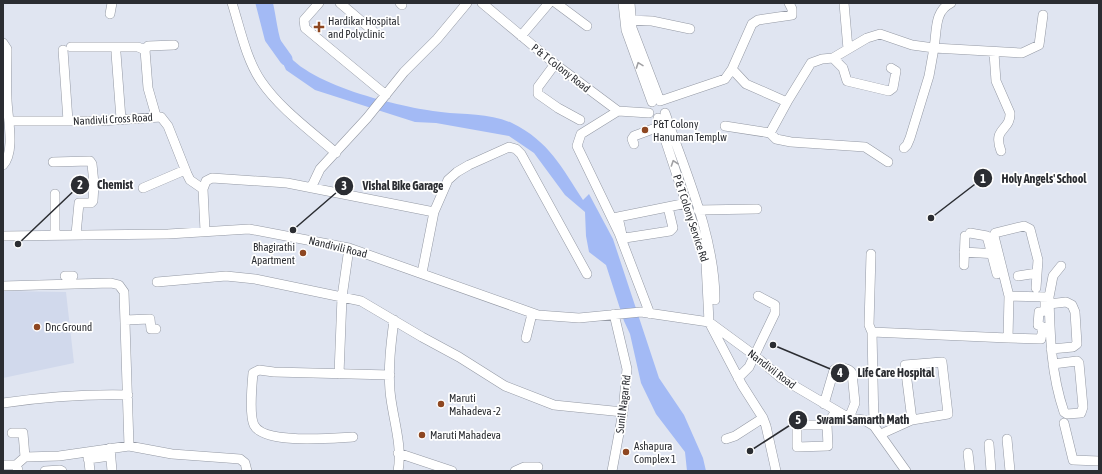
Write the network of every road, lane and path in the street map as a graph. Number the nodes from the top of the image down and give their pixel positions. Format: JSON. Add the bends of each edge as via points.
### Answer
{"nodes":[{"id":1,"x":112,"y":3,"type":"edge"},
{"id":2,"x":232,"y":3,"type":"edge"},
{"id":3,"x":319,"y":3,"type":"edge"},
{"id":4,"x":340,"y":3,"type":"edge"},
{"id":5,"x":467,"y":3,"type":"edge"},
{"id":6,"x":482,"y":3,"type":"edge"},
{"id":7,"x":549,"y":3,"type":"edge"},
{"id":8,"x":556,"y":3,"type":"edge"},
{"id":9,"x":623,"y":3,"type":"edge"},
{"id":10,"x":630,"y":3,"type":"edge"},
{"id":11,"x":789,"y":3,"type":"edge"},
{"id":12,"x":844,"y":3,"type":"edge"},
{"id":13,"x":951,"y":3,"type":"edge"},
{"id":14,"x":110,"y":14,"type":"dead end"},
{"id":15,"x":1043,"y":15,"type":"dead end"},
{"id":16,"x":630,"y":20,"type":"junction"},
{"id":17,"x":588,"y":26,"type":"dead end"},
{"id":18,"x":690,"y":29,"type":"dead end"},
{"id":19,"x":373,"y":31,"type":"dead end"},
{"id":20,"x":521,"y":36,"type":"junction"},
{"id":21,"x":3,"y":44,"type":"edge"},
{"id":22,"x":174,"y":45,"type":"dead end"},
{"id":23,"x":934,"y":48,"type":"junction"},
{"id":24,"x":848,"y":49,"type":"junction"},
{"id":25,"x":145,"y":50,"type":"junction"},
{"id":26,"x":116,"y":53,"type":"dead end"},
{"id":27,"x":994,"y":53,"type":"junction"},
{"id":28,"x":832,"y":58,"type":"junction"},
{"id":29,"x":555,"y":64,"type":"junction"},
{"id":30,"x":891,"y":68,"type":"dead end"},
{"id":31,"x":732,"y":69,"type":"junction"},
{"id":32,"x":386,"y":96,"type":"junction"},
{"id":33,"x":656,"y":102,"type":"junction"},
{"id":34,"x":787,"y":102,"type":"junction"},
{"id":35,"x":618,"y":112,"type":"junction"},
{"id":36,"x":649,"y":113,"type":"junction"},
{"id":37,"x":156,"y":116,"type":"junction"},
{"id":38,"x":122,"y":119,"type":"junction"},
{"id":39,"x":661,"y":119,"type":"junction"},
{"id":40,"x":580,"y":120,"type":"dead end"},
{"id":41,"x":9,"y":121,"type":"junction"},
{"id":42,"x":68,"y":121,"type":"junction"},
{"id":43,"x":725,"y":126,"type":"dead end"},
{"id":44,"x":770,"y":133,"type":"junction"},
{"id":45,"x":634,"y":144,"type":"dead end"},
{"id":46,"x":904,"y":148,"type":"dead end"},
{"id":47,"x":1001,"y":151,"type":"dead end"},
{"id":48,"x":336,"y":154,"type":"junction"},
{"id":49,"x":53,"y":162,"type":"dead end"},
{"id":50,"x":888,"y":162,"type":"dead end"},
{"id":51,"x":3,"y":165,"type":"edge"},
{"id":52,"x":185,"y":170,"type":"junction"},
{"id":53,"x":143,"y":188,"type":"dead end"},
{"id":54,"x":311,"y":188,"type":"junction"},
{"id":55,"x":203,"y":189,"type":"junction"},
{"id":56,"x":55,"y":194,"type":"dead end"},
{"id":57,"x":668,"y":207,"type":"junction"},
{"id":58,"x":693,"y":207,"type":"junction"},
{"id":59,"x":757,"y":209,"type":"dead end"},
{"id":60,"x":434,"y":212,"type":"junction"},
{"id":61,"x":615,"y":218,"type":"junction"},
{"id":62,"x":205,"y":231,"type":"junction"},
{"id":63,"x":76,"y":234,"type":"junction"},
{"id":64,"x":55,"y":235,"type":"junction"},
{"id":65,"x":3,"y":236,"type":"edge"},
{"id":66,"x":349,"y":248,"type":"junction"},
{"id":67,"x":964,"y":252,"type":"junction"},
{"id":68,"x":871,"y":254,"type":"dead end"},
{"id":69,"x":995,"y":254,"type":"junction"},
{"id":70,"x":964,"y":265,"type":"dead end"},
{"id":71,"x":1061,"y":266,"type":"dead end"},
{"id":72,"x":422,"y":273,"type":"junction"},
{"id":73,"x":1037,"y":273,"type":"junction"},
{"id":74,"x":587,"y":274,"type":"dead end"},
{"id":75,"x":997,"y":274,"type":"dead end"},
{"id":76,"x":1018,"y":276,"type":"dead end"},
{"id":77,"x":157,"y":282,"type":"dead end"},
{"id":78,"x":3,"y":286,"type":"edge"},
{"id":79,"x":1036,"y":288,"type":"dead end"},
{"id":80,"x":758,"y":296,"type":"dead end"},
{"id":81,"x":342,"y":297,"type":"junction"},
{"id":82,"x":1009,"y":298,"type":"junction"},
{"id":83,"x":1049,"y":300,"type":"junction"},
{"id":84,"x":532,"y":314,"type":"junction"},
{"id":85,"x":615,"y":314,"type":"junction"},
{"id":86,"x":650,"y":314,"type":"junction"},
{"id":87,"x":125,"y":320,"type":"junction"},
{"id":88,"x":394,"y":320,"type":"junction"},
{"id":89,"x":712,"y":324,"type":"junction"},
{"id":90,"x":156,"y":329,"type":"dead end"},
{"id":91,"x":872,"y":332,"type":"junction"},
{"id":92,"x":526,"y":338,"type":"dead end"},
{"id":93,"x":1008,"y":338,"type":"junction"},
{"id":94,"x":1051,"y":349,"type":"junction"},
{"id":95,"x":754,"y":355,"type":"junction"},
{"id":96,"x":1053,"y":364,"type":"junction"},
{"id":97,"x":339,"y":374,"type":"junction"},
{"id":98,"x":390,"y":375,"type":"junction"},
{"id":99,"x":738,"y":378,"type":"junction"},
{"id":100,"x":128,"y":395,"type":"junction"},
{"id":101,"x":3,"y":403,"type":"edge"},
{"id":102,"x":824,"y":404,"type":"junction"},
{"id":103,"x":623,"y":412,"type":"junction"},
{"id":104,"x":836,"y":412,"type":"junction"},
{"id":105,"x":763,"y":418,"type":"junction"},
{"id":106,"x":849,"y":418,"type":"junction"},
{"id":107,"x":912,"y":420,"type":"junction"},
{"id":108,"x":1064,"y":423,"type":"dead end"},
{"id":109,"x":826,"y":425,"type":"dead end"},
{"id":110,"x":874,"y":426,"type":"junction"},
{"id":111,"x":12,"y":433,"type":"dead end"},
{"id":112,"x":881,"y":434,"type":"junction"},
{"id":113,"x":353,"y":437,"type":"dead end"},
{"id":114,"x":726,"y":438,"type":"dead end"},
{"id":115,"x":1007,"y":439,"type":"dead end"},
{"id":116,"x":989,"y":444,"type":"dead end"},
{"id":117,"x":129,"y":446,"type":"junction"},
{"id":118,"x":110,"y":452,"type":"junction"},
{"id":119,"x":398,"y":453,"type":"junction"},
{"id":120,"x":968,"y":453,"type":"dead end"},
{"id":121,"x":88,"y":455,"type":"junction"},
{"id":122,"x":25,"y":457,"type":"junction"},
{"id":123,"x":1099,"y":461,"type":"edge"},
{"id":124,"x":3,"y":465,"type":"edge"},
{"id":125,"x":538,"y":467,"type":"dead end"},
{"id":126,"x":18,"y":468,"type":"edge"},
{"id":127,"x":45,"y":471,"type":"edge"},
{"id":128,"x":62,"y":471,"type":"edge"},
{"id":129,"x":90,"y":471,"type":"edge"},
{"id":130,"x":112,"y":471,"type":"edge"},
{"id":131,"x":248,"y":471,"type":"edge"},
{"id":132,"x":398,"y":471,"type":"edge"},
{"id":133,"x":452,"y":471,"type":"edge"},
{"id":134,"x":515,"y":471,"type":"edge"},
{"id":135,"x":612,"y":471,"type":"edge"},
{"id":136,"x":776,"y":471,"type":"edge"},
{"id":137,"x":906,"y":471,"type":"edge"},
{"id":138,"x":970,"y":471,"type":"edge"},
{"id":139,"x":991,"y":471,"type":"edge"},
{"id":140,"x":1010,"y":471,"type":"edge"}],
"edges":[{"from":1,"to":14,"type":"street"},
{"from":2,"to":48,"type":"street","via":[[260,80],[274,97]]},
{"from":3,"to":32,"type":"street","via":[[304,20],[304,28]]},
{"from":4,"to":19,"type":"street"},
{"from":5,"to":32,"type":"street","via":[[437,39],[404,72]]},
{"from":6,"to":20,"type":"street","name":"P & T Colony Road"},
{"from":7,"to":20,"type":"street"},
{"from":8,"to":17,"type":"street"},
{"from":33,"to":9,"type":"street","one_way":true,"via":[[626,30]]},
{"from":10,"to":16,"type":"street"},
{"from":11,"to":31,"type":"street","via":[[792,14],[758,20],[752,24]]},
{"from":12,"to":24,"type":"street"},
{"from":13,"to":23,"type":"street","via":[[944,6],[938,14]]},
{"from":15,"to":27,"type":"street","via":[[1039,45],[1022,53]]},
{"from":16,"to":18,"type":"street","via":[[652,20]]},
{"from":16,"to":33,"type":"street"},
{"from":20,"to":29,"type":"street","name":"P & T Colony Road"},
{"from":21,"to":41,"type":"street","via":[[7,49]]},
{"from":22,"to":25,"type":"street","via":[[148,46]]},
{"from":23,"to":24,"type":"street","via":[[912,45],[880,34]]},
{"from":23,"to":27,"type":"street"},
{"from":23,"to":46,"type":"street","via":[[929,76],[910,138]]},
{"from":24,"to":28,"type":"street"},
{"from":25,"to":37,"type":"street","via":[[148,88]]},
{"from":25,"to":42,"type":"street","via":[[138,47],[67,49]]},
{"from":26,"to":38,"type":"street"},
{"from":27,"to":47,"type":"street","via":[[996,81],[1010,113],[1010,122],[1000,132],[998,144]]},
{"from":28,"to":30,"type":"street","via":[[843,68],[847,81],[889,91],[893,88],[896,71]]},
{"from":28,"to":34,"type":"street","via":[[812,63]]},
{"from":29,"to":35,"type":"street","name":"P & T Colony Road"},
{"from":29,"to":40,"type":"street","via":[[538,87],[538,94]]},
{"from":31,"to":33,"type":"street","via":[[726,79]]},
{"from":31,"to":34,"type":"street","via":[[746,84]]},
{"from":32,"to":48,"type":"street"},
{"from":33,"to":36,"type":"street","via":[[649,107]]},
{"from":33,"to":39,"type":"street","via":[[666,107]]},
{"from":34,"to":44,"type":"street"},
{"from":35,"to":36,"type":"street"},
{"from":35,"to":61,"type":"street","via":[[581,134],[577,146]]},
{"from":36,"to":39,"type":"street"},
{"from":37,"to":38,"type":"street","name":"Nandivli Cross Road"},
{"from":37,"to":52,"type":"street","name":"Nandivli Cross Road","via":[[165,120]]},
{"from":38,"to":42,"type":"street","name":"Nandivli Cross Road"},
{"from":39,"to":45,"type":"street","via":[[634,136]]},
{"from":58,"to":39,"type":"street","name":"P & T Colony Service Rd","one_way":true},
{"from":39,"to":58,"type":"street"},
{"from":41,"to":42,"type":"street","name":"Nandivli Cross Road"},
{"from":41,"to":51,"type":"street","via":[[9,155]]},
{"from":43,"to":44,"type":"street"},
{"from":44,"to":50,"type":"street","via":[[776,138],[791,142],[865,147]]},
{"from":48,"to":54,"type":"street","via":[[320,169]]},
{"from":49,"to":63,"type":"street","via":[[90,161],[92,164],[93,201],[79,203]]},
{"from":52,"to":53,"type":"street"},
{"from":52,"to":55,"type":"street","name":"Nandivli Cross Road","via":[[190,180]]},
{"from":54,"to":55,"type":"street","via":[[261,180],[212,178],[206,181]]},
{"from":54,"to":60,"type":"street"},
{"from":55,"to":62,"type":"street"},
{"from":56,"to":64,"type":"street"},
{"from":57,"to":58,"type":"street"},
{"from":57,"to":61,"type":"street"},
{"from":57,"to":61,"type":"street","via":[[673,228],[670,232],[625,238]]},
{"from":58,"to":59,"type":"street"},
{"from":58,"to":89,"type":"street","name":"P & T Colony Service Rd","via":[[706,263]]},
{"from":60,"to":72,"type":"street"},
{"from":60,"to":74,"type":"street","via":[[448,180],[457,172],[503,148],[516,149]]},
{"from":61,"to":86,"type":"street"},
{"from":62,"to":63,"type":"street","name":"Nandivili Road","via":[[168,234]]},
{"from":62,"to":66,"type":"street","name":"Nandivili Road","via":[[249,229]]},
{"from":63,"to":64,"type":"street","name":"Nandivili Road"},
{"from":64,"to":65,"type":"street","name":"Nandivili Road"},
{"from":66,"to":72,"type":"street","name":"Nandivili Road"},
{"from":66,"to":81,"type":"street"},
{"from":67,"to":69,"type":"street"},
{"from":67,"to":69,"type":"street","via":[[967,234],[986,235]]},
{"from":67,"to":70,"type":"street"},
{"from":68,"to":91,"type":"street","via":[[869,325]]},
{"from":69,"to":73,"type":"street","via":[[994,234],[1024,226],[1028,228],[1038,260]]},
{"from":69,"to":75,"type":"street"},
{"from":69,"to":82,"type":"street"},
{"from":71,"to":83,"type":"street","via":[[1054,276]]},
{"from":72,"to":84,"type":"street","name":"Nandivili Road"},
{"from":73,"to":76,"type":"street"},
{"from":73,"to":79,"type":"street"},
{"from":77,"to":81,"type":"street","via":[[226,276],[255,279]]},
{"from":78,"to":87,"type":"street","via":[[69,278],[119,285],[124,292]]},
{"from":80,"to":95,"type":"street","via":[[776,308]]},
{"from":81,"to":88,"type":"street","via":[[361,301]]},
{"from":81,"to":97,"type":"street"},
{"from":82,"to":83,"type":"street"},
{"from":82,"to":93,"type":"street"},
{"from":82,"to":93,"type":"street","via":[[1042,300],[1045,302],[1045,309],[1039,312],[1038,326],[1042,327],[1041,339]]},
{"from":83,"to":94,"type":"street"},
{"from":83,"to":94,"type":"street","via":[[1072,305],[1075,312],[1077,344],[1073,348]]},
{"from":84,"to":85,"type":"street","name":"Nandivili Road","via":[[579,318]]},
{"from":84,"to":92,"type":"street"},
{"from":85,"to":86,"type":"street","name":"Nandivii Road"},
{"from":85,"to":103,"type":"street","name":"Sunil Nagar Rd","via":[[627,369]]},
{"from":86,"to":89,"type":"street","name":"Nandivii Road","via":[[664,314]]},
{"from":87,"to":90,"type":"street","via":[[150,319],[151,329]]},
{"from":87,"to":100,"type":"street"},
{"from":88,"to":98,"type":"street","via":[[389,358]]},
{"from":88,"to":103,"type":"street","via":[[505,386],[554,405]]},
{"from":89,"to":95,"type":"street","name":"Nandivii Road"},
{"from":89,"to":99,"type":"street"},
{"from":91,"to":93,"type":"street"},
{"from":91,"to":110,"type":"street"},
{"from":94,"to":96,"type":"street"},
{"from":95,"to":99,"type":"street","via":[[749,367]]},
{"from":95,"to":102,"type":"street","name":"Nandivii Road","via":[[781,378]]},
{"from":96,"to":96,"type":"street","via":[[1057,391],[1064,412],[1081,413],[1083,407],[1079,363],[1077,361]]},
{"from":97,"to":98,"type":"street"},
{"from":97,"to":113,"type":"street","via":[[259,370],[253,373],[251,399],[254,425],[262,433],[282,438]]},
{"from":98,"to":119,"type":"street"},
{"from":99,"to":105,"type":"street"},
{"from":100,"to":101,"type":"street","via":[[47,397]]},
{"from":100,"to":117,"type":"street"},
{"from":102,"to":104,"type":"street","name":"Nandivii Road"},
{"from":102,"to":106,"type":"street","via":[[834,370],[849,369],[852,372],[855,404]]},
{"from":103,"to":135,"type":"street","name":"Sunil Nagar Rd"},
{"from":104,"to":106,"type":"street","name":"Nandivii Road"},
{"from":104,"to":109,"type":"street"},
{"from":105,"to":114,"type":"street","via":[[735,436]]},
{"from":105,"to":136,"type":"street"},
{"from":106,"to":110,"type":"street","name":"Nandivii Road","via":[[864,420]]},
{"from":107,"to":107,"type":"street","via":[[948,414],[942,362],[905,365]]},
{"from":107,"to":112,"type":"street"},
{"from":108,"to":123,"type":"street","via":[[1073,460]]},
{"from":110,"to":112,"type":"street","name":"Nandivii Road"},
{"from":111,"to":122,"type":"street","via":[[23,434]]},
{"from":112,"to":137,"type":"street","name":"Nandivii Road"},
{"from":115,"to":140,"type":"street"},
{"from":116,"to":139,"type":"street"},
{"from":117,"to":118,"type":"street"},
{"from":117,"to":131,"type":"street","via":[[172,454],[240,459]]},
{"from":118,"to":121,"type":"street"},
{"from":118,"to":130,"type":"street"},
{"from":119,"to":132,"type":"street"},
{"from":119,"to":133,"type":"street"},
{"from":120,"to":138,"type":"street"},
{"from":121,"to":122,"type":"street"},
{"from":121,"to":129,"type":"street"},
{"from":122,"to":126,"type":"street"},
{"from":124,"to":126,"type":"street"},
{"from":125,"to":134,"type":"street","via":[[524,467]]},
{"from":127,"to":128,"type":"street"}]}
